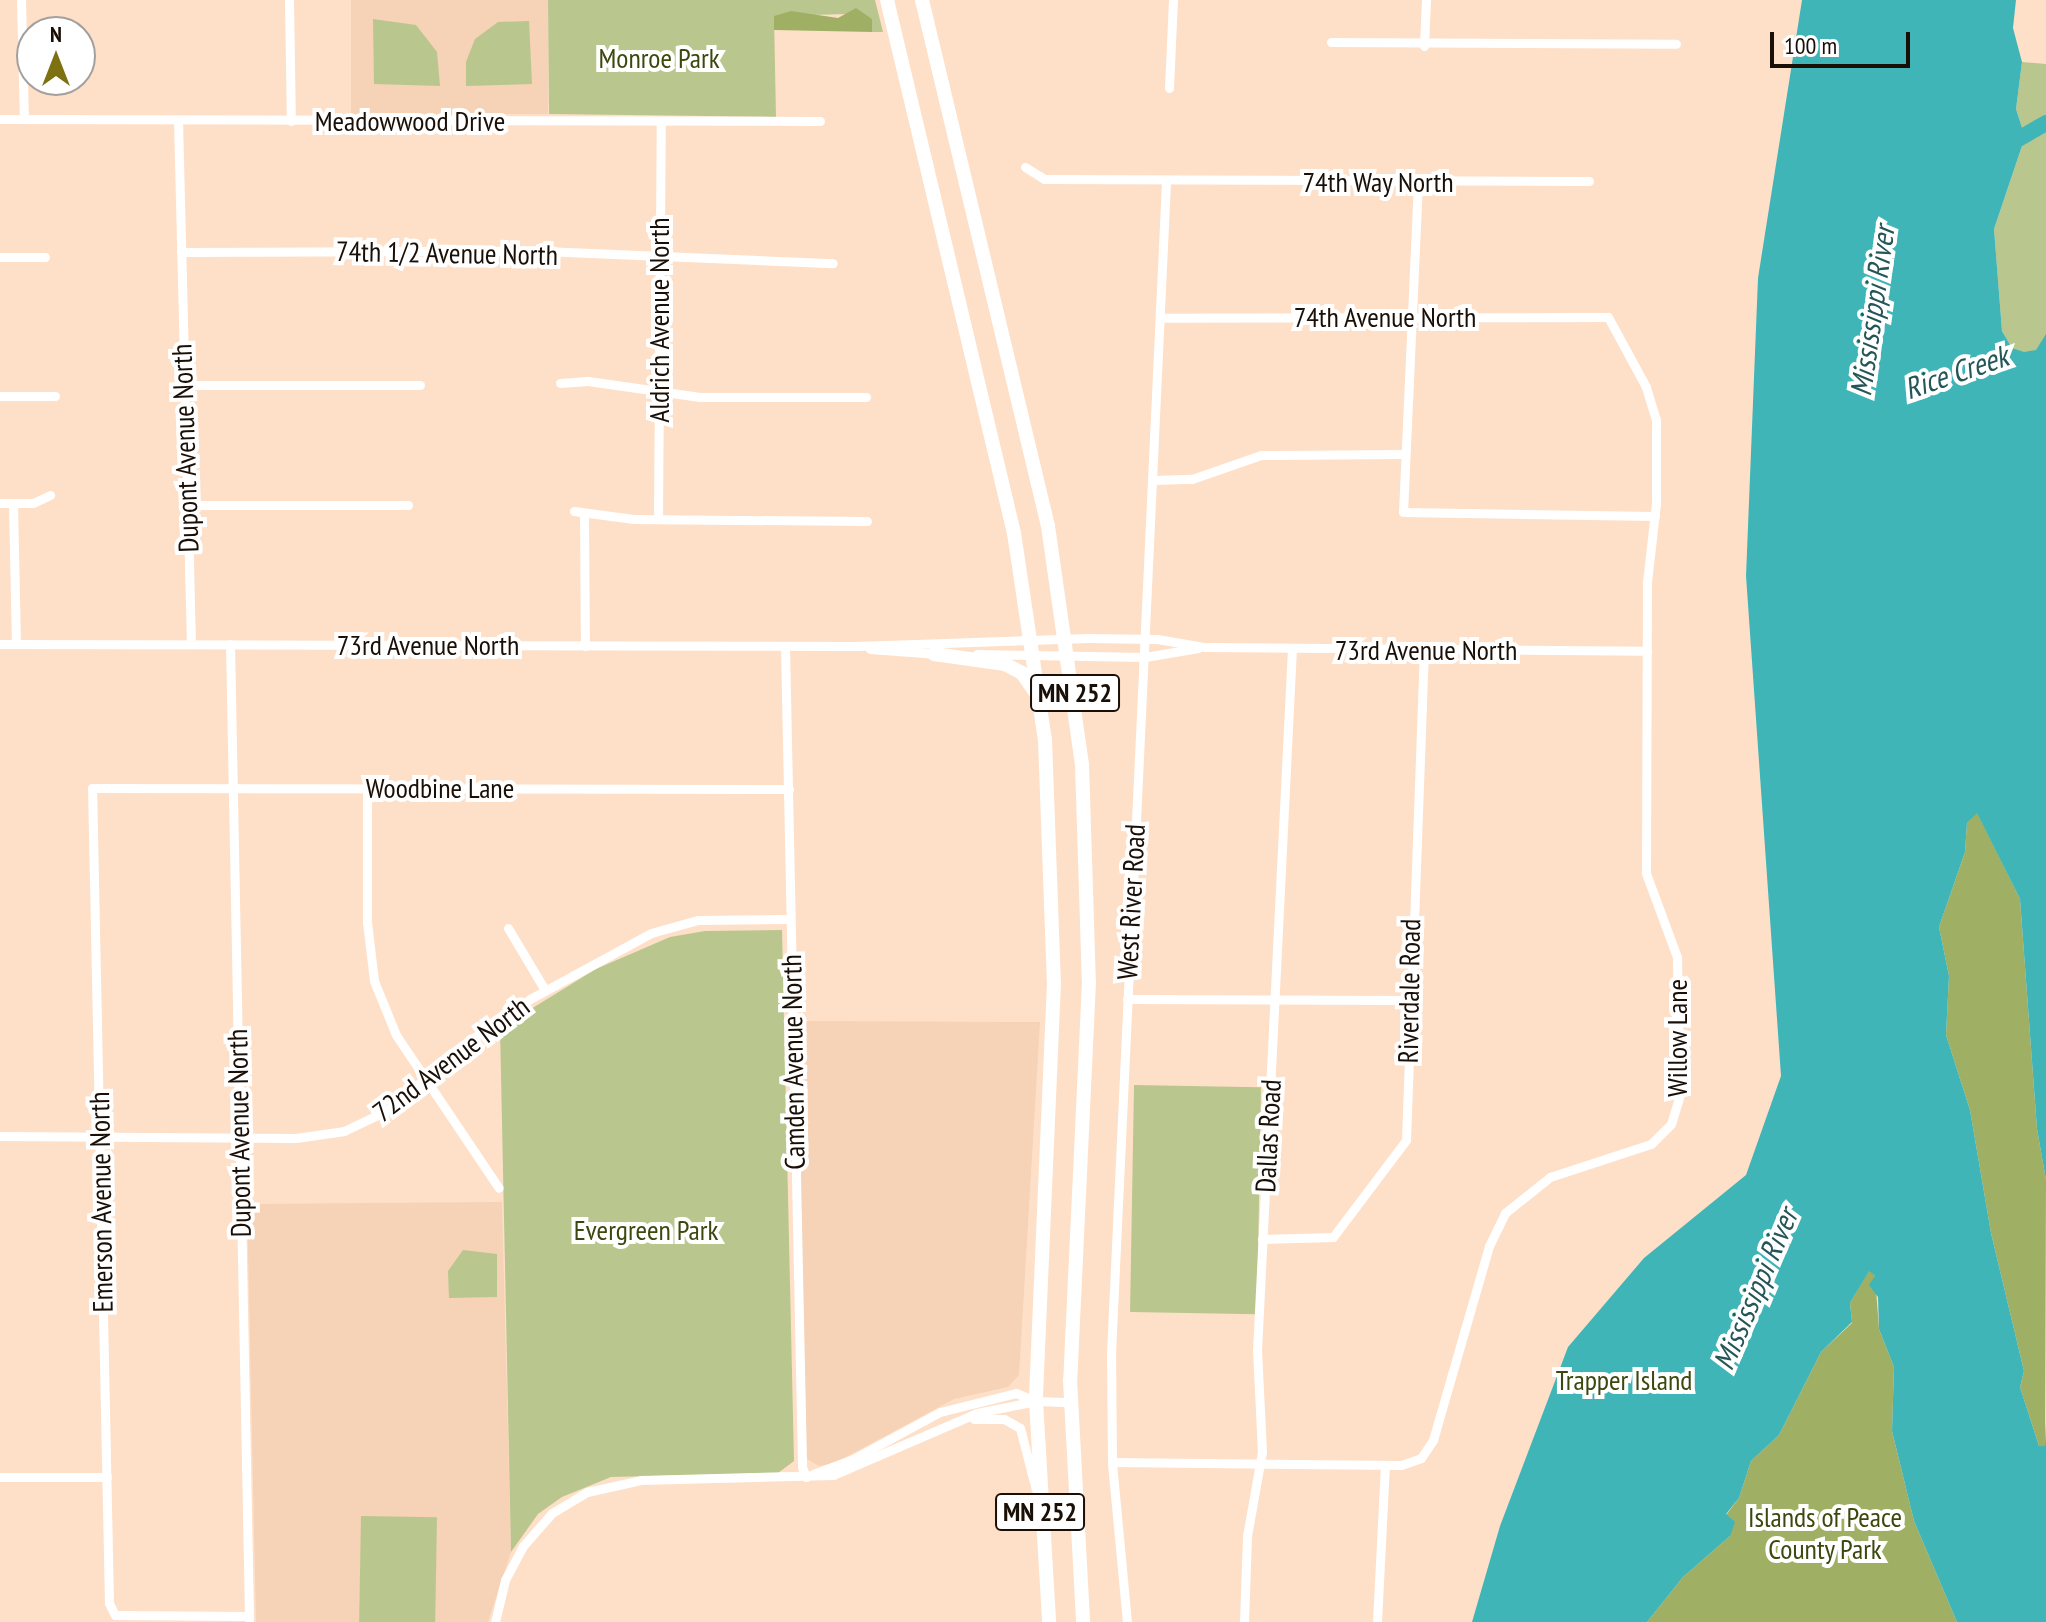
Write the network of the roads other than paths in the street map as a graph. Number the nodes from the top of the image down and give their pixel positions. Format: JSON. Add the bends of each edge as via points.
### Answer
{"nodes":[{"id":1,"x":21,"y":0,"type":"edge"},
{"id":2,"x":289,"y":0,"type":"edge"},
{"id":3,"x":887,"y":0,"type":"edge"},
{"id":4,"x":922,"y":0,"type":"edge"},
{"id":5,"x":1173,"y":0,"type":"edge"},
{"id":6,"x":1426,"y":0,"type":"edge"},
{"id":7,"x":1331,"y":42,"type":"dead end"},
{"id":8,"x":1676,"y":44,"type":"dead end"},
{"id":9,"x":1424,"y":46,"type":"junction"},
{"id":10,"x":1169,"y":88,"type":"dead end"},
{"id":11,"x":0,"y":119,"type":"edge"},
{"id":12,"x":24,"y":119,"type":"junction"},
{"id":13,"x":178,"y":120,"type":"junction"},
{"id":14,"x":291,"y":121,"type":"junction"},
{"id":15,"x":661,"y":121,"type":"junction"},
{"id":16,"x":820,"y":121,"type":"dead end"},
{"id":17,"x":1025,"y":167,"type":"dead end"},
{"id":18,"x":1589,"y":181,"type":"dead end"},
{"id":19,"x":1166,"y":182,"type":"junction"},
{"id":20,"x":1418,"y":182,"type":"junction"},
{"id":21,"x":181,"y":252,"type":"junction"},
{"id":22,"x":0,"y":257,"type":"edge"},
{"id":23,"x":45,"y":257,"type":"dead end"},
{"id":24,"x":657,"y":258,"type":"junction"},
{"id":25,"x":833,"y":263,"type":"dead end"},
{"id":26,"x":1412,"y":316,"type":"junction"},
{"id":27,"x":1608,"y":317,"type":"joint"},
{"id":28,"x":1161,"y":318,"type":"junction"},
{"id":29,"x":560,"y":383,"type":"dead end"},
{"id":30,"x":183,"y":385,"type":"junction"},
{"id":31,"x":420,"y":385,"type":"dead end"},
{"id":32,"x":658,"y":392,"type":"junction"},
{"id":33,"x":0,"y":396,"type":"edge"},
{"id":34,"x":55,"y":396,"type":"dead end"},
{"id":35,"x":866,"y":397,"type":"dead end"},
{"id":36,"x":1405,"y":454,"type":"junction"},
{"id":37,"x":1154,"y":480,"type":"junction"},
{"id":38,"x":50,"y":495,"type":"dead end"},
{"id":39,"x":0,"y":503,"type":"edge"},
{"id":40,"x":13,"y":503,"type":"junction"},
{"id":41,"x":187,"y":505,"type":"junction"},
{"id":42,"x":408,"y":505,"type":"dead end"},
{"id":43,"x":1655,"y":516,"type":"junction"},
{"id":44,"x":658,"y":519,"type":"junction"},
{"id":45,"x":867,"y":521,"type":"dead end"},
{"id":46,"x":1032,"y":639,"type":"junction"},
{"id":47,"x":1068,"y":639,"type":"junction"},
{"id":48,"x":1146,"y":640,"type":"junction"},
{"id":49,"x":0,"y":644,"type":"edge"},
{"id":50,"x":16,"y":644,"type":"junction"},
{"id":51,"x":191,"y":644,"type":"junction"},
{"id":52,"x":230,"y":644,"type":"junction"},
{"id":53,"x":585,"y":646,"type":"junction"},
{"id":54,"x":785,"y":646,"type":"junction"},
{"id":55,"x":857,"y":646,"type":"junction"},
{"id":56,"x":1205,"y":647,"type":"junction"},
{"id":57,"x":1292,"y":649,"type":"junction"},
{"id":58,"x":1424,"y":649,"type":"junction"},
{"id":59,"x":1647,"y":651,"type":"junction"},
{"id":60,"x":934,"y":654,"type":"junction"},
{"id":61,"x":1035,"y":655,"type":"junction"},
{"id":62,"x":1070,"y":656,"type":"junction"},
{"id":63,"x":1145,"y":657,"type":"junction"},
{"id":64,"x":1041,"y":702,"type":"junction"},
{"id":65,"x":92,"y":788,"type":"joint"},
{"id":66,"x":232,"y":788,"type":"junction"},
{"id":67,"x":367,"y":788,"type":"junction"},
{"id":68,"x":789,"y":789,"type":"junction"},
{"id":69,"x":790,"y":919,"type":"junction"},
{"id":70,"x":508,"y":928,"type":"dead end"},
{"id":71,"x":545,"y":990,"type":"junction"},
{"id":72,"x":1127,"y":999,"type":"junction"},
{"id":73,"x":1275,"y":1000,"type":"junction"},
{"id":74,"x":1407,"y":1000,"type":"junction"},
{"id":75,"x":426,"y":1078,"type":"junction"},
{"id":76,"x":0,"y":1136,"type":"edge"},
{"id":77,"x":99,"y":1136,"type":"junction"},
{"id":78,"x":239,"y":1137,"type":"junction"},
{"id":79,"x":499,"y":1188,"type":"dead end"},
{"id":80,"x":1262,"y":1239,"type":"junction"},
{"id":81,"x":1036,"y":1401,"type":"junction"},
{"id":82,"x":1070,"y":1402,"type":"junction"},
{"id":83,"x":940,"y":1427,"type":"junction"},
{"id":84,"x":1112,"y":1462,"type":"junction"},
{"id":85,"x":1257,"y":1463,"type":"junction"},
{"id":86,"x":1385,"y":1465,"type":"junction"},
{"id":87,"x":0,"y":1477,"type":"edge"},
{"id":88,"x":107,"y":1477,"type":"junction"},
{"id":89,"x":806,"y":1477,"type":"junction"},
{"id":90,"x":1039,"y":1505,"type":"junction"},
{"id":91,"x":249,"y":1619,"type":"edge"},
{"id":92,"x":495,"y":1622,"type":"edge"},
{"id":93,"x":1049,"y":1622,"type":"edge"},
{"id":94,"x":1083,"y":1622,"type":"edge"},
{"id":95,"x":1127,"y":1622,"type":"edge"},
{"id":96,"x":1244,"y":1622,"type":"edge"},
{"id":97,"x":1377,"y":1622,"type":"edge"}],
"edges":[{"from":1,"to":12,"type":"street"},
{"from":2,"to":14,"type":"street"},
{"from":3,"to":46,"type":"highway","number":"MN 252","via":[[1014,533]]},
{"from":4,"to":47,"type":"highway","number":"MN 252","via":[[1048,526]]},
{"from":5,"to":10,"type":"street"},
{"from":6,"to":9,"type":"street"},
{"from":7,"to":9,"type":"street"},
{"from":8,"to":9,"type":"street"},
{"from":11,"to":12,"type":"street","name":"Meadowwood Drive"},
{"from":12,"to":13,"type":"street","name":"Meadowwood Drive"},
{"from":13,"to":14,"type":"street","name":"Meadowwood Drive"},
{"from":13,"to":21,"type":"street","name":"Dupont Avenue North"},
{"from":14,"to":15,"type":"street","name":"Meadowwood Drive"},
{"from":15,"to":16,"type":"street","name":"Meadowwood Drive"},
{"from":15,"to":24,"type":"street","name":"Aldrich Avenue North"},
{"from":17,"to":19,"type":"street","name":"74th Way North","via":[[1044,179]]},
{"from":18,"to":20,"type":"street","name":"74th Way North"},
{"from":19,"to":20,"type":"street","name":"74th Way North"},
{"from":19,"to":28,"type":"street","name":"West River Road"},
{"from":20,"to":26,"type":"street"},
{"from":21,"to":24,"type":"street","name":"74th 1/2 Avenue North","via":[[543,251]]},
{"from":21,"to":30,"type":"street","name":"Dupont Avenue North"},
{"from":22,"to":23,"type":"street"},
{"from":24,"to":25,"type":"street","name":"74th 1/2 Avenue North"},
{"from":24,"to":32,"type":"street","name":"Aldrich Avenue North"},
{"from":26,"to":27,"type":"street","name":"74th Avenue North"},
{"from":26,"to":28,"type":"street","name":"74th Avenue North"},
{"from":26,"to":36,"type":"street"},
{"from":27,"to":43,"type":"street","name":"Willow Lane","via":[[1652,403]]},
{"from":28,"to":37,"type":"street","name":"West River Road"},
{"from":29,"to":32,"type":"street","via":[[588,381]]},
{"from":30,"to":31,"type":"street"},
{"from":30,"to":41,"type":"street","name":"Dupont Avenue North"},
{"from":32,"to":35,"type":"street"},
{"from":32,"to":44,"type":"street","name":"Aldrich Avenue North"},
{"from":33,"to":34,"type":"street"},
{"from":36,"to":37,"type":"street","via":[[1261,455],[1192,479]]},
{"from":36,"to":43,"type":"street","via":[[1403,512]]},
{"from":37,"to":48,"type":"street","name":"West River Road"},
{"from":38,"to":40,"type":"street"},
{"from":39,"to":40,"type":"street"},
{"from":40,"to":50,"type":"street"},
{"from":41,"to":42,"type":"street"},
{"from":41,"to":51,"type":"street","name":"Dupont Avenue North"},
{"from":43,"to":59,"type":"street","name":"Willow Lane"},
{"from":44,"to":45,"type":"street"},
{"from":44,"to":53,"type":"street","via":[[579,513]]},
{"from":46,"to":47,"type":"street","name":"73rd Avenue North"},
{"from":46,"to":55,"type":"street","name":"73rd Avenue North"},
{"from":46,"to":61,"type":"highway","number":"MN 252"},
{"from":47,"to":48,"type":"street","name":"73rd Avenue North"},
{"from":47,"to":62,"type":"highway","number":"MN 252"},
{"from":48,"to":56,"type":"street","name":"73rd Avenue North"},
{"from":48,"to":63,"type":"street","name":"West River Road"},
{"from":49,"to":50,"type":"street","name":"73rd Avenue North"},
{"from":50,"to":51,"type":"street","name":"73rd Avenue North"},
{"from":51,"to":52,"type":"street","name":"73rd Avenue North"},
{"from":52,"to":53,"type":"street","name":"73rd Avenue North"},
{"from":52,"to":66,"type":"street","name":"Dupont Avenue North"},
{"from":53,"to":54,"type":"street","name":"73rd Avenue North"},
{"from":54,"to":55,"type":"street","name":"73rd Avenue North"},
{"from":54,"to":68,"type":"street","name":"Camden Avenue North"},
{"from":55,"to":60,"type":"street","name":"73rd Avenue North"},
{"from":56,"to":57,"type":"street","name":"73rd Avenue North"},
{"from":56,"to":63,"type":"street","name":"73rd Avenue North"},
{"from":57,"to":58,"type":"street","name":"73rd Avenue North"},
{"from":57,"to":73,"type":"street","name":"Dallas Road"},
{"from":58,"to":59,"type":"street","name":"73rd Avenue North"},
{"from":58,"to":74,"type":"street","name":"Riverdale Road"},
{"from":59,"to":86,"type":"street","name":"Willow Lane","via":[[1646,873],[1677,957],[1677,1111],[1663,1136],[1651,1144],[1550,1177],[1505,1213],[1489,1246],[1433,1440],[1421,1458]]},
{"from":60,"to":61,"type":"street","name":"73rd Avenue North"},
{"from":60,"to":64,"type":"highway","via":[[1012,667],[1027,678]]},
{"from":61,"to":62,"type":"street","name":"73rd Avenue North"},
{"from":61,"to":64,"type":"highway","number":"MN 252"},
{"from":62,"to":63,"type":"street","name":"73rd Avenue North"},
{"from":62,"to":82,"type":"highway","number":"MN 252","via":[[1089,878]]},
{"from":63,"to":72,"type":"street","name":"West River Road"},
{"from":64,"to":81,"type":"highway","number":"MN 252","via":[[1052,836],[1054,983]]},
{"from":65,"to":66,"type":"street","name":"Woodbine Lane"},
{"from":65,"to":77,"type":"street","name":"Emerson Avenue North"},
{"from":66,"to":67,"type":"street","name":"Woodbine Lane"},
{"from":66,"to":78,"type":"street","name":"Dupont Avenue North"},
{"from":67,"to":68,"type":"street","name":"Woodbine Lane"},
{"from":67,"to":75,"type":"street","via":[[371,966],[396,1035]]},
{"from":68,"to":69,"type":"street","name":"Camden Avenue North"},
{"from":69,"to":71,"type":"street","name":"72nd Avenue North","via":[[675,925]]},
{"from":69,"to":89,"type":"street","name":"Camden Avenue North"},
{"from":70,"to":71,"type":"street"},
{"from":71,"to":75,"type":"street","name":"72nd Avenue North","via":[[469,1041]]},
{"from":72,"to":73,"type":"street"},
{"from":72,"to":84,"type":"street","name":"West River Road","via":[[1111,1353]]},
{"from":73,"to":74,"type":"street"},
{"from":73,"to":80,"type":"street","name":"Dallas Road"},
{"from":74,"to":80,"type":"street","name":"Riverdale Road","via":[[1407,1127],[1400,1152],[1333,1237]]},
{"from":75,"to":78,"type":"street","name":"72nd Avenue North","via":[[388,1110],[344,1131],[296,1138]]},
{"from":75,"to":79,"type":"street"},
{"from":76,"to":77,"type":"street","name":"72nd Avenue North"},
{"from":77,"to":78,"type":"street","name":"72nd Avenue North"},
{"from":77,"to":88,"type":"street","name":"Emerson Avenue North"},
{"from":78,"to":91,"type":"street","name":"Dupont Avenue North"},
{"from":80,"to":85,"type":"street","name":"Dallas Road","via":[[1257,1351],[1262,1452]]},
{"from":81,"to":82,"type":"street"},
{"from":81,"to":83,"type":"street"},
{"from":81,"to":89,"type":"street","via":[[1016,1393],[940,1412],[853,1459]]},
{"from":81,"to":90,"type":"highway","number":"MN 252"},
{"from":82,"to":94,"type":"highway","number":"MN 252"},
{"from":83,"to":89,"type":"street","via":[[856,1466]]},
{"from":83,"to":90,"type":"street","via":[[993,1417],[1020,1428]]},
{"from":84,"to":85,"type":"street","name":"Willow Lane"},
{"from":84,"to":95,"type":"street","name":"West River Road"},
{"from":85,"to":86,"type":"street","name":"Willow Lane"},
{"from":85,"to":96,"type":"street","name":"Dallas Road","via":[[1247,1536]]},
{"from":86,"to":97,"type":"street","via":[[1382,1605]]},
{"from":87,"to":88,"type":"street"},
{"from":88,"to":91,"type":"street","name":"Emerson Avenue North","via":[[109,1603],[115,1615]]},
{"from":89,"to":92,"type":"street","via":[[641,1480],[587,1492],[552,1513],[523,1546],[505,1580]]},
{"from":90,"to":93,"type":"highway","number":"MN 252"}]}
